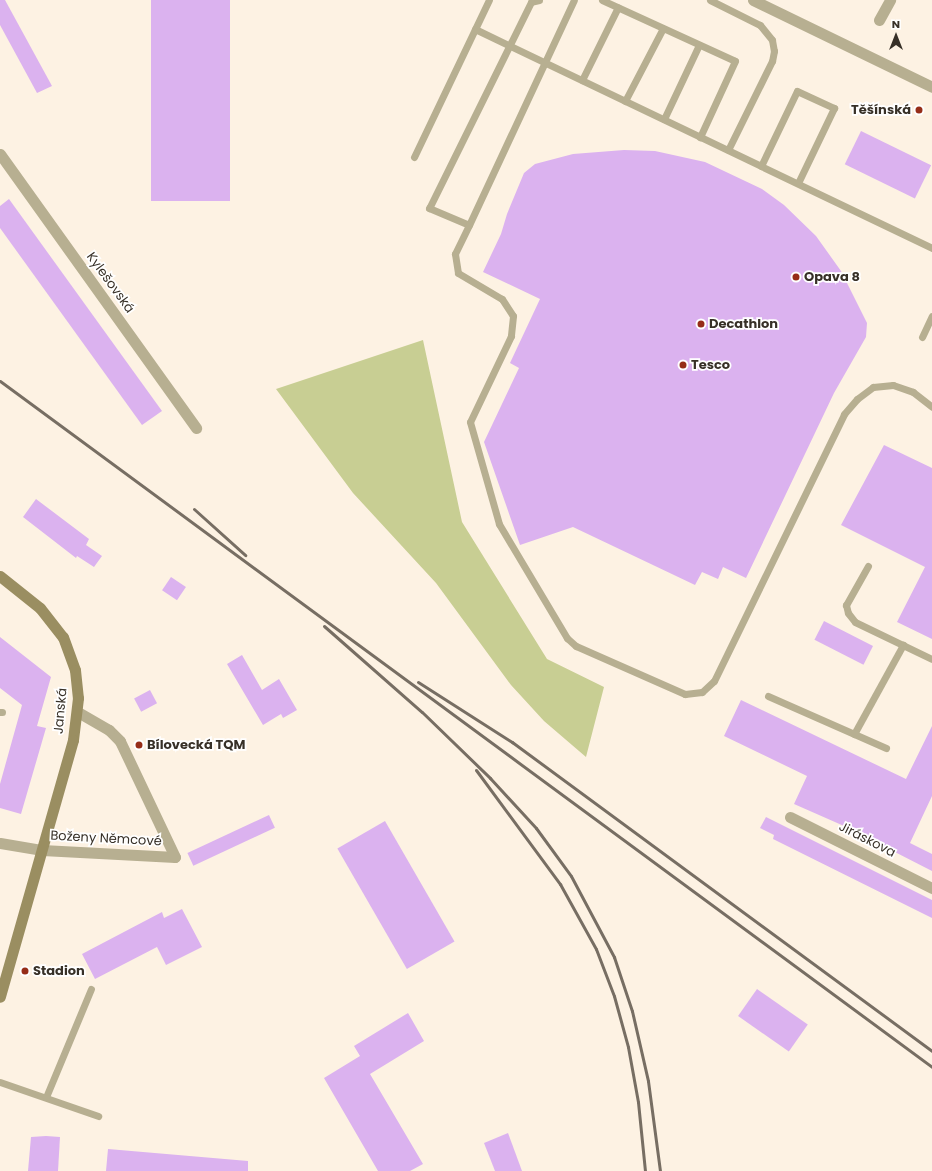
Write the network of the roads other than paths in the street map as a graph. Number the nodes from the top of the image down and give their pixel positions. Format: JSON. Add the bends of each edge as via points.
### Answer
{"nodes":[{"id":1,"x":489,"y":0,"type":"edge"},
{"id":2,"x":539,"y":0,"type":"edge"},
{"id":3,"x":574,"y":0,"type":"edge"},
{"id":4,"x":602,"y":0,"type":"edge"},
{"id":5,"x":710,"y":0,"type":"edge"},
{"id":6,"x":753,"y":0,"type":"edge"},
{"id":7,"x":890,"y":0,"type":"edge"},
{"id":8,"x":618,"y":7,"type":"junction"},
{"id":9,"x":879,"y":20,"type":"dead end"},
{"id":10,"x":663,"y":28,"type":"junction"},
{"id":11,"x":475,"y":29,"type":"junction"},
{"id":12,"x":509,"y":45,"type":"junction"},
{"id":13,"x":699,"y":45,"type":"junction"},
{"id":14,"x":545,"y":62,"type":"junction"},
{"id":15,"x":582,"y":80,"type":"junction"},
{"id":16,"x":932,"y":87,"type":"edge"},
{"id":17,"x":625,"y":101,"type":"junction"},
{"id":18,"x":664,"y":119,"type":"junction"},
{"id":19,"x":700,"y":137,"type":"junction"},
{"id":20,"x":728,"y":150,"type":"junction"},
{"id":21,"x":0,"y":154,"type":"edge"},
{"id":22,"x":414,"y":157,"type":"dead end"},
{"id":23,"x":761,"y":166,"type":"junction"},
{"id":24,"x":798,"y":184,"type":"junction"},
{"id":25,"x":469,"y":225,"type":"junction"},
{"id":26,"x":932,"y":248,"type":"edge"},
{"id":27,"x":932,"y":316,"type":"edge"},
{"id":28,"x":922,"y":337,"type":"dead end"},
{"id":29,"x":932,"y":407,"type":"edge"},
{"id":30,"x":196,"y":428,"type":"dead end"},
{"id":31,"x":868,"y":566,"type":"dead end"},
{"id":32,"x":0,"y":576,"type":"edge"},
{"id":33,"x":903,"y":645,"type":"junction"},
{"id":34,"x":932,"y":660,"type":"edge"},
{"id":35,"x":768,"y":696,"type":"dead end"},
{"id":36,"x":78,"y":712,"type":"junction"},
{"id":37,"x":854,"y":734,"type":"junction"},
{"id":38,"x":886,"y":748,"type":"dead end"},
{"id":39,"x":790,"y":817,"type":"dead end"},
{"id":40,"x":0,"y":843,"type":"edge"},
{"id":41,"x":42,"y":850,"type":"junction"},
{"id":42,"x":932,"y":888,"type":"edge"},
{"id":43,"x":91,"y":989,"type":"dead end"},
{"id":44,"x":0,"y":997,"type":"edge"},
{"id":45,"x":0,"y":1082,"type":"edge"},
{"id":46,"x":46,"y":1097,"type":"junction"},
{"id":47,"x":98,"y":1116,"type":"dead end"}],
"edges":[{"from":1,"to":11,"type":"lane"},
{"from":2,"to":12,"type":"lane","via":[[531,2]]},
{"from":3,"to":14,"type":"lane"},
{"from":4,"to":8,"type":"lane"},
{"from":5,"to":20,"type":"lane","via":[[760,25],[772,40],[774,51],[772,61]]},
{"from":6,"to":16,"type":"street"},
{"from":7,"to":9,"type":"street"},
{"from":8,"to":10,"type":"lane"},
{"from":8,"to":15,"type":"lane"},
{"from":10,"to":13,"type":"lane"},
{"from":10,"to":17,"type":"lane"},
{"from":11,"to":12,"type":"lane"},
{"from":11,"to":22,"type":"lane"},
{"from":12,"to":14,"type":"lane"},
{"from":12,"to":25,"type":"lane","via":[[429,208]]},
{"from":13,"to":18,"type":"lane"},
{"from":13,"to":19,"type":"lane","via":[[735,61]]},
{"from":14,"to":15,"type":"lane"},
{"from":14,"to":25,"type":"lane"},
{"from":15,"to":17,"type":"lane"},
{"from":17,"to":18,"type":"lane"},
{"from":18,"to":19,"type":"lane"},
{"from":19,"to":20,"type":"lane"},
{"from":20,"to":23,"type":"lane"},
{"from":21,"to":30,"type":"street","name":"Kylešovská"},
{"from":23,"to":24,"type":"lane"},
{"from":23,"to":24,"type":"lane","via":[[797,91],[834,108]]},
{"from":24,"to":26,"type":"lane"},
{"from":25,"to":29,"type":"lane","via":[[455,254],[458,273],[502,299],[513,316],[511,336],[470,422],[499,524],[568,638],[576,646],[685,694],[702,692],[714,681],[844,414],[852,404],[873,387],[893,385],[913,392]]},
{"from":27,"to":28,"type":"lane"},
{"from":31,"to":33,"type":"lane","via":[[846,605],[848,613],[855,622]]},
{"from":32,"to":36,"type":"main road","name":"Janská","via":[[40,608],[63,637],[75,670]]},
{"from":33,"to":34,"type":"lane"},
{"from":33,"to":37,"type":"lane"},
{"from":35,"to":37,"type":"lane"},
{"from":36,"to":41,"type":"main road","name":"Janská","via":[[73,740]]},
{"from":36,"to":41,"type":"street","name":"Boženy Němcové","via":[[109,730],[120,741],[175,857]]},
{"from":37,"to":38,"type":"lane"},
{"from":39,"to":42,"type":"street","name":"Jiráskova"},
{"from":40,"to":41,"type":"street","name":"Boženy Němcové"},
{"from":41,"to":44,"type":"main road","name":"Janská"},
{"from":43,"to":46,"type":"lane"},
{"from":45,"to":46,"type":"lane"},
{"from":46,"to":47,"type":"lane"}]}
